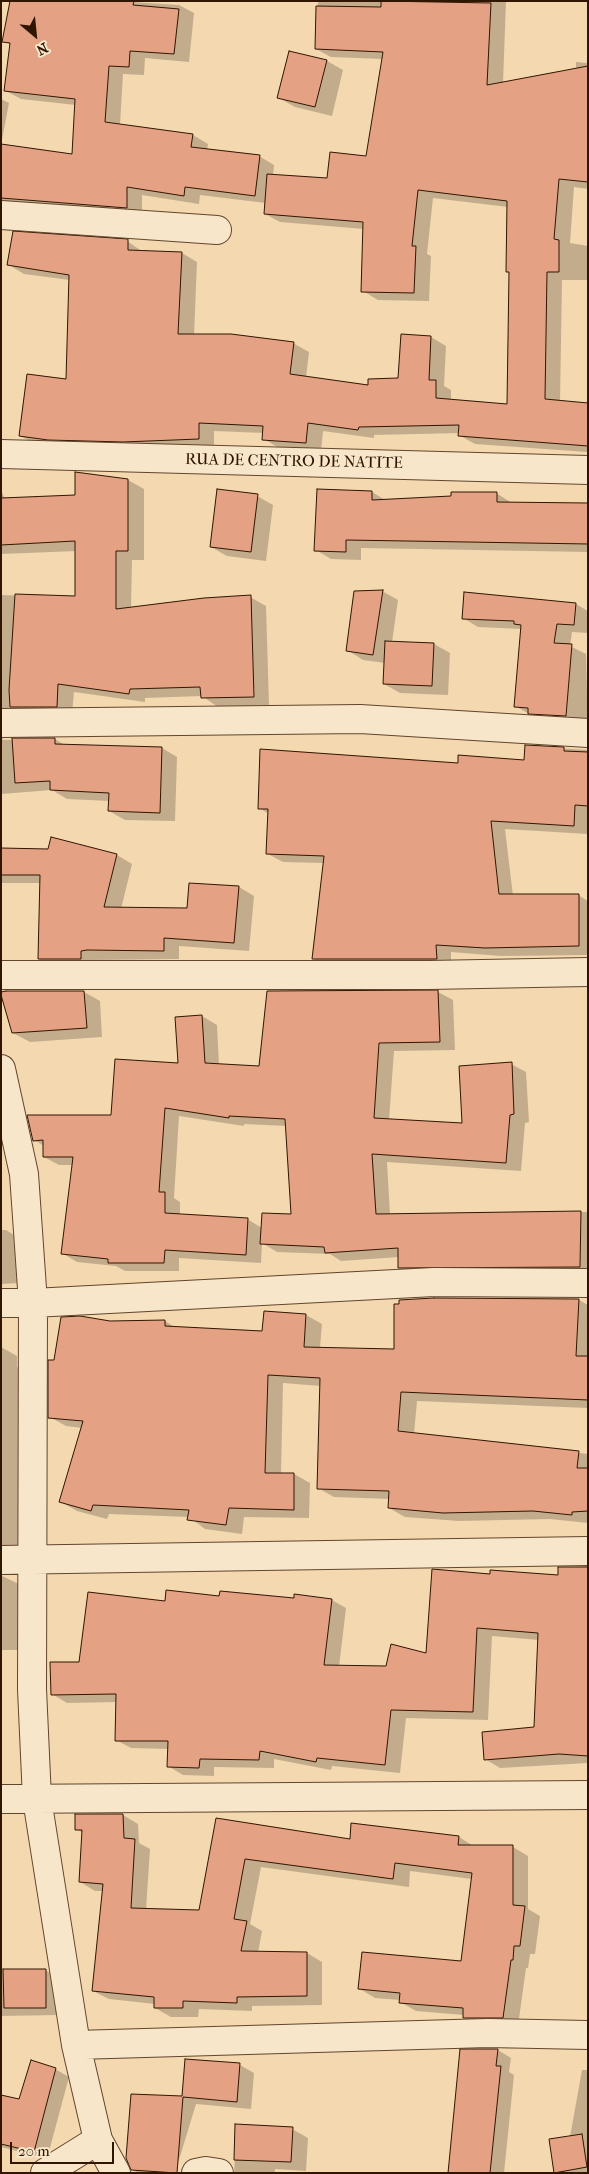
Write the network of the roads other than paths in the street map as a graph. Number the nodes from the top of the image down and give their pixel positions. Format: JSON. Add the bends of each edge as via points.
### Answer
{"nodes":[{"id":1,"x":1,"y":215,"type":"edge"},
{"id":2,"x":217,"y":230,"type":"dead end"},
{"id":3,"x":1,"y":454,"type":"edge"},
{"id":4,"x":588,"y":470,"type":"edge"},
{"id":5,"x":1,"y":723,"type":"edge"},
{"id":6,"x":588,"y":733,"type":"edge"},
{"id":7,"x":588,"y":972,"type":"edge"},
{"id":8,"x":1,"y":975,"type":"edge"},
{"id":9,"x":1,"y":1070,"type":"edge"},
{"id":10,"x":588,"y":1283,"type":"edge"},
{"id":11,"x":1,"y":1303,"type":"edge"},
{"id":12,"x":33,"y":1303,"type":"junction"},
{"id":13,"x":588,"y":1551,"type":"edge"},
{"id":14,"x":1,"y":1560,"type":"edge"},
{"id":15,"x":33,"y":1560,"type":"junction"},
{"id":16,"x":588,"y":1795,"type":"edge"},
{"id":17,"x":1,"y":1799,"type":"edge"},
{"id":18,"x":37,"y":1799,"type":"junction"},
{"id":19,"x":588,"y":2035,"type":"edge"},
{"id":20,"x":76,"y":2045,"type":"junction"},
{"id":21,"x":98,"y":2140,"type":"junction"},
{"id":22,"x":45,"y":2173,"type":"edge"},
{"id":23,"x":116,"y":2173,"type":"edge"},
{"id":24,"x":196,"y":2173,"type":"edge"},
{"id":25,"x":219,"y":2173,"type":"edge"}],
"edges":[{"from":1,"to":2,"type":"street"},
{"from":3,"to":4,"type":"street","name":"RUA DE CENTRO DE NATITE"},
{"from":5,"to":6,"type":"street","via":[[360,719]]},
{"from":7,"to":8,"type":"street"},
{"from":9,"to":12,"type":"street","via":[[24,1174]]},
{"from":10,"to":12,"type":"street","via":[[434,1282]]},
{"from":11,"to":12,"type":"street"},
{"from":12,"to":15,"type":"street"},
{"from":13,"to":15,"type":"street"},
{"from":14,"to":15,"type":"street"},
{"from":15,"to":18,"type":"street","via":[[32,1689]]},
{"from":16,"to":18,"type":"street"},
{"from":17,"to":18,"type":"street"},
{"from":18,"to":20,"type":"street"},
{"from":19,"to":20,"type":"street","via":[[488,2033]]},
{"from":20,"to":21,"type":"street"},
{"from":21,"to":22,"type":"street"},
{"from":21,"to":23,"type":"street"},
{"from":24,"to":25,"type":"street"}]}
